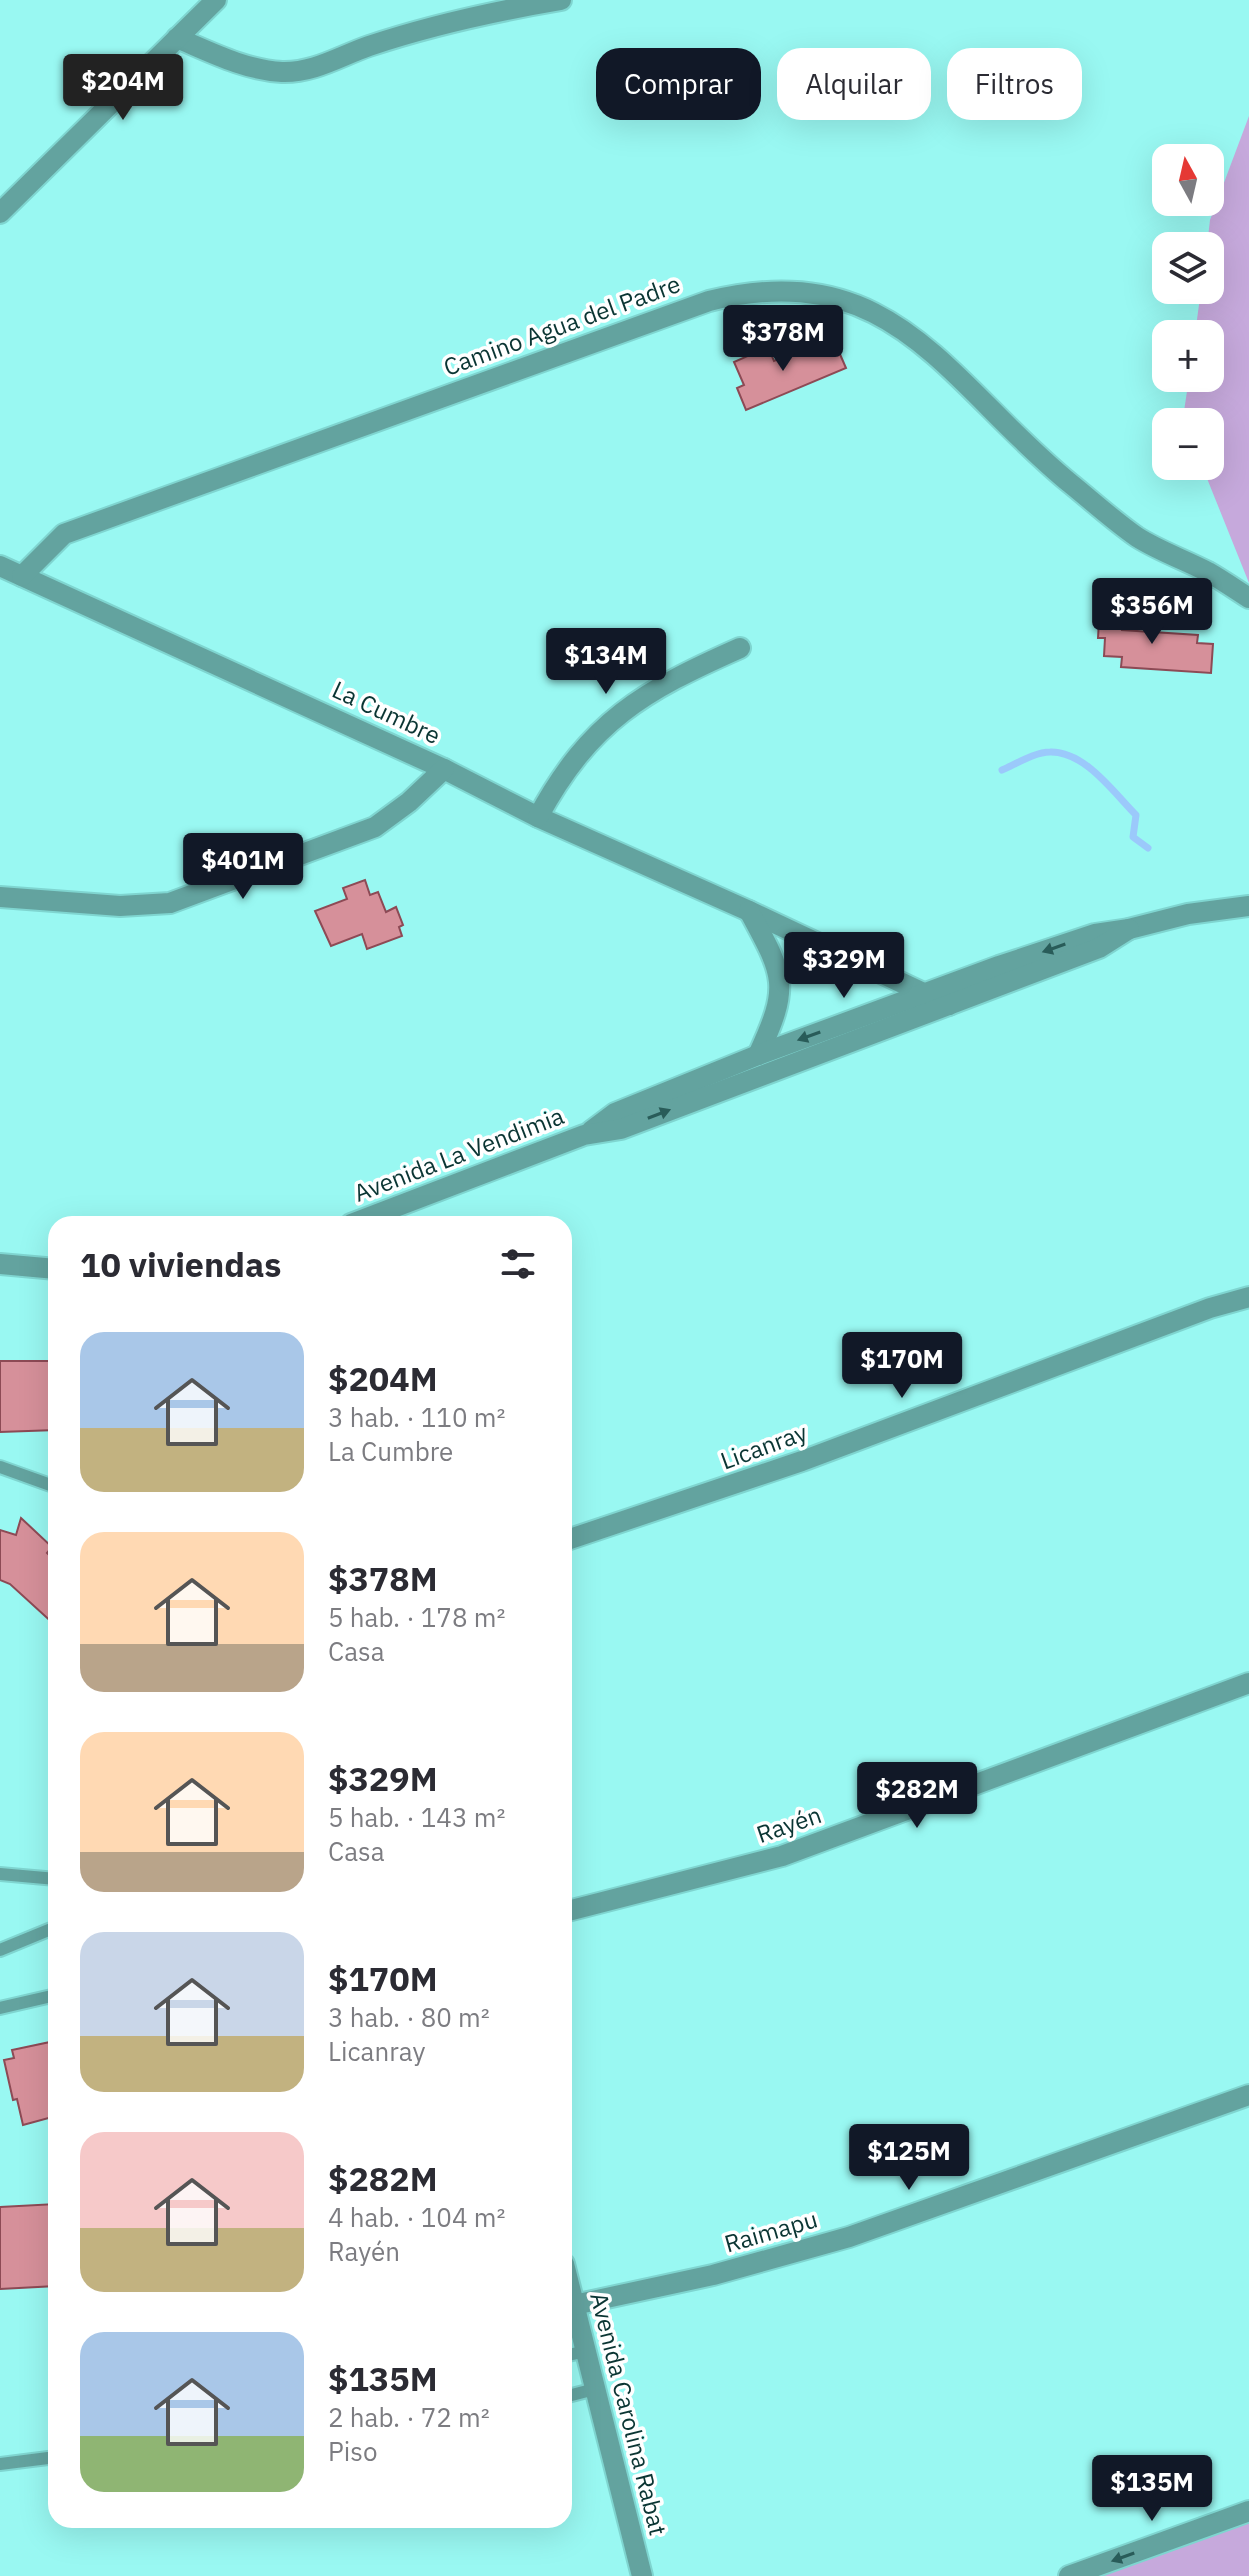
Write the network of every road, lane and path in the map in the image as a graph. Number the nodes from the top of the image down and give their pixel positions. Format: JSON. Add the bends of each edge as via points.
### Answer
{"nodes":[{"id":1,"x":216,"y":0,"type":"edge"},
{"id":2,"x":561,"y":0,"type":"edge"},
{"id":3,"x":177,"y":38,"type":"junction"},
{"id":4,"x":0,"y":213,"type":"edge"},
{"id":5,"x":0,"y":566,"type":"edge"},
{"id":6,"x":22,"y":576,"type":"junction"},
{"id":7,"x":1249,"y":598,"type":"edge"},
{"id":8,"x":740,"y":648,"type":"dead end"},
{"id":9,"x":444,"y":769,"type":"junction"},
{"id":10,"x":538,"y":817,"type":"junction"},
{"id":11,"x":0,"y":897,"type":"edge"},
{"id":12,"x":1249,"y":906,"type":"edge"},
{"id":13,"x":1216,"y":910,"type":"junction"},
{"id":14,"x":749,"y":911,"type":"junction"},
{"id":15,"x":1249,"y":915,"type":"edge"},
{"id":16,"x":1129,"y":929,"type":"junction"},
{"id":17,"x":925,"y":993,"type":"junction"},
{"id":18,"x":949,"y":1005,"type":"junction"},
{"id":19,"x":758,"y":1055,"type":"junction"},
{"id":20,"x":584,"y":1135,"type":"junction"},
{"id":21,"x":372,"y":1216,"type":"edge"},
{"id":22,"x":0,"y":1264,"type":"edge"},
{"id":23,"x":48,"y":1268,"type":"edge"},
{"id":24,"x":1249,"y":1297,"type":"edge"},
{"id":25,"x":0,"y":1467,"type":"edge"},
{"id":26,"x":48,"y":1484,"type":"edge"},
{"id":27,"x":572,"y":1538,"type":"edge"},
{"id":28,"x":1249,"y":1683,"type":"edge"},
{"id":29,"x":0,"y":1874,"type":"edge"},
{"id":30,"x":48,"y":1878,"type":"edge"},
{"id":31,"x":572,"y":1910,"type":"edge"},
{"id":32,"x":48,"y":1930,"type":"edge"},
{"id":33,"x":0,"y":1950,"type":"edge"},
{"id":34,"x":48,"y":1997,"type":"edge"},
{"id":35,"x":0,"y":2008,"type":"edge"},
{"id":36,"x":1249,"y":2095,"type":"edge"},
{"id":37,"x":572,"y":2308,"type":"edge"},
{"id":38,"x":572,"y":2311,"type":"edge"},
{"id":39,"x":586,"y":2351,"type":"junction"},
{"id":40,"x":572,"y":2354,"type":"edge"},
{"id":41,"x":595,"y":2389,"type":"junction"},
{"id":42,"x":572,"y":2395,"type":"edge"},
{"id":43,"x":48,"y":2458,"type":"edge"},
{"id":44,"x":0,"y":2464,"type":"edge"},
{"id":45,"x":1249,"y":2511,"type":"edge"},
{"id":46,"x":642,"y":2576,"type":"edge"},
{"id":47,"x":1069,"y":2576,"type":"edge"}],
"edges":[{"from":1,"to":3,"type":"street"},
{"from":2,"to":3,"type":"street","via":[[427,29],[306,71],[279,72],[234,62]]},
{"from":3,"to":4,"type":"street"},
{"from":5,"to":6,"type":"street","name":"La Cumbre"},
{"from":6,"to":7,"type":"street","name":"Camino Agua del Padre","via":[[64,534],[709,301],[784,291],[833,297],[901,326],[1022,441],[1138,537]]},
{"from":6,"to":9,"type":"street","name":"La Cumbre"},
{"from":8,"to":10,"type":"street","via":[[653,689],[614,717],[581,751]]},
{"from":9,"to":10,"type":"street","name":"La Cumbre"},
{"from":9,"to":11,"type":"street","via":[[375,827],[170,903],[120,906]]},
{"from":10,"to":14,"type":"street","name":"La Cumbre"},
{"from":12,"to":13,"type":"street","name":"Avenida La Vendimia"},
{"from":13,"to":15,"type":"street"},
{"from":13,"to":16,"type":"street","name":"Avenida La Vendimia"},
{"from":14,"to":17,"type":"street","name":"La Cumbre"},
{"from":14,"to":19,"type":"street","via":[[780,978],[776,1016]]},
{"from":16,"to":17,"type":"street","name":"Avenida La Vendimia","one_way":true,"via":[[1095,934]]},
{"from":16,"to":18,"type":"street","name":"Avenida La Vendimia","via":[[1099,948]]},
{"from":17,"to":18,"type":"street","name":"La Cumbre"},
{"from":17,"to":19,"type":"street","name":"Avenida La Vendimia","one_way":true},
{"from":20,"to":18,"type":"street","name":"Avenida La Vendimia","one_way":true,"via":[[621,1129]]},
{"from":19,"to":20,"type":"street","name":"Avenida La Vendimia","via":[[615,1113]]},
{"from":20,"to":21,"type":"street","name":"Avenida La Vendimia"},
{"from":22,"to":23,"type":"street"},
{"from":24,"to":27,"type":"street","name":"Licanray"},
{"from":25,"to":26,"type":"lane"},
{"from":28,"to":31,"type":"street","name":"Rayén","via":[[782,1856]]},
{"from":29,"to":30,"type":"lane"},
{"from":32,"to":33,"type":"lane"},
{"from":34,"to":35,"type":"lane"},
{"from":36,"to":37,"type":"street","name":"Raimapu","via":[[849,2237]]},
{"from":38,"to":39,"type":"street","name":"Avenida Carolina Rabat"},
{"from":39,"to":40,"type":"lane"},
{"from":39,"to":41,"type":"street","name":"Avenida Carolina Rabat"},
{"from":41,"to":42,"type":"lane"},
{"from":41,"to":46,"type":"street","name":"Avenida Carolina Rabat"},
{"from":43,"to":44,"type":"lane"},
{"from":45,"to":47,"type":"street","one_way":true}]}
